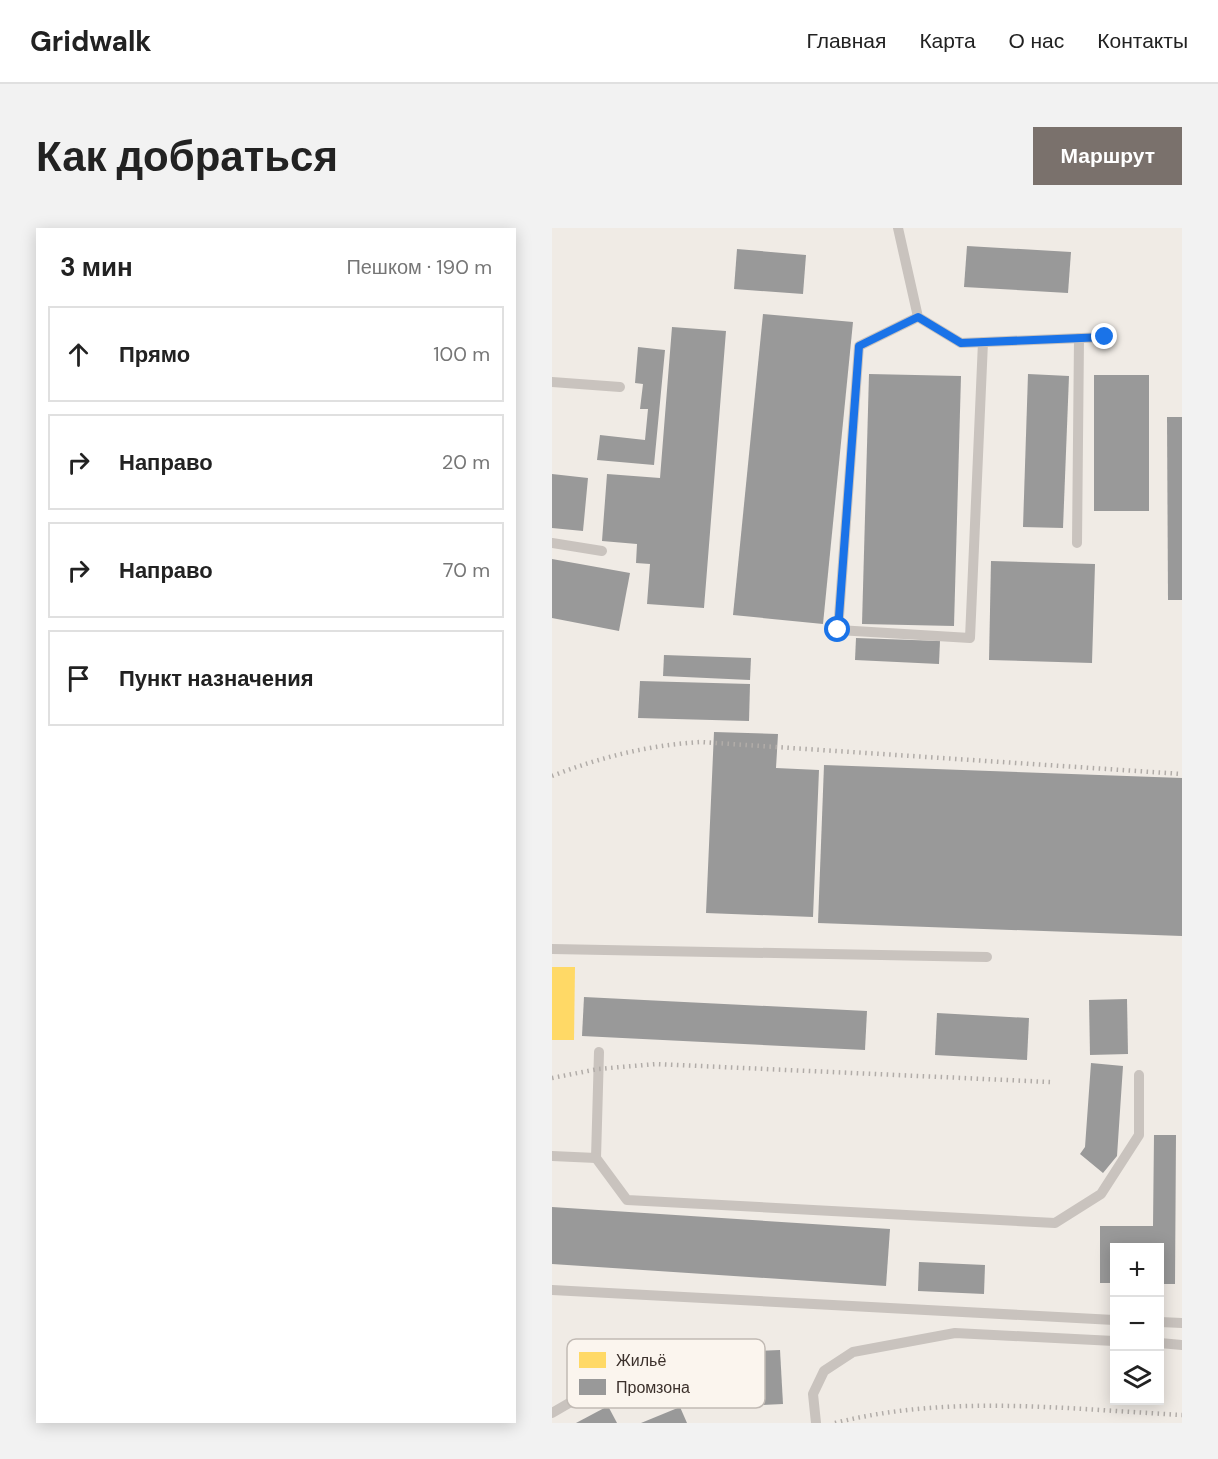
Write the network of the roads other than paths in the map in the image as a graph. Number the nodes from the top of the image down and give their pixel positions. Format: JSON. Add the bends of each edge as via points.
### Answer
{"nodes":[{"id":1,"x":898,"y":228,"type":"edge"},
{"id":2,"x":918,"y":317,"type":"junction"},
{"id":3,"x":1105,"y":337,"type":"dead end"},
{"id":4,"x":1079,"y":338,"type":"junction"},
{"id":5,"x":983,"y":342,"type":"junction"},
{"id":6,"x":552,"y":382,"type":"edge"},
{"id":7,"x":620,"y":387,"type":"dead end"},
{"id":8,"x":552,"y":543,"type":"edge"},
{"id":9,"x":1077,"y":543,"type":"dead end"},
{"id":10,"x":602,"y":551,"type":"dead end"},
{"id":11,"x":552,"y":949,"type":"edge"},
{"id":12,"x":987,"y":957,"type":"dead end"},
{"id":13,"x":599,"y":1052,"type":"dead end"},
{"id":14,"x":1139,"y":1075,"type":"dead end"},
{"id":15,"x":552,"y":1156,"type":"edge"},
{"id":16,"x":596,"y":1158,"type":"junction"},
{"id":17,"x":552,"y":1290,"type":"edge"},
{"id":18,"x":1110,"y":1320,"type":"edge"},
{"id":19,"x":1164,"y":1322,"type":"edge"},
{"id":20,"x":1182,"y":1323,"type":"edge"},
{"id":21,"x":1110,"y":1341,"type":"edge"},
{"id":22,"x":1164,"y":1344,"type":"edge"},
{"id":23,"x":1182,"y":1345,"type":"edge"},
{"id":24,"x":567,"y":1404,"type":"edge"},
{"id":25,"x":552,"y":1413,"type":"edge"},
{"id":26,"x":816,"y":1423,"type":"edge"}],
"edges":[{"from":1,"to":2,"type":"lane"},
{"from":2,"to":5,"type":"lane","via":[[961,343]]},
{"from":2,"to":5,"type":"lane","via":[[859,346],[838,630],[970,638]]},
{"from":3,"to":4,"type":"lane"},
{"from":4,"to":5,"type":"lane"},
{"from":4,"to":9,"type":"lane"},
{"from":6,"to":7,"type":"lane"},
{"from":8,"to":10,"type":"lane"},
{"from":11,"to":12,"type":"lane"},
{"from":13,"to":16,"type":"lane"},
{"from":14,"to":16,"type":"lane","via":[[1139,1135],[1101,1194],[1055,1223],[627,1200]]},
{"from":15,"to":16,"type":"lane"},
{"from":17,"to":18,"type":"lane"},
{"from":19,"to":20,"type":"lane"},
{"from":21,"to":26,"type":"lane","via":[[955,1333],[853,1352],[824,1371],[813,1394]]},
{"from":22,"to":23,"type":"lane"},
{"from":24,"to":25,"type":"lane"}]}
